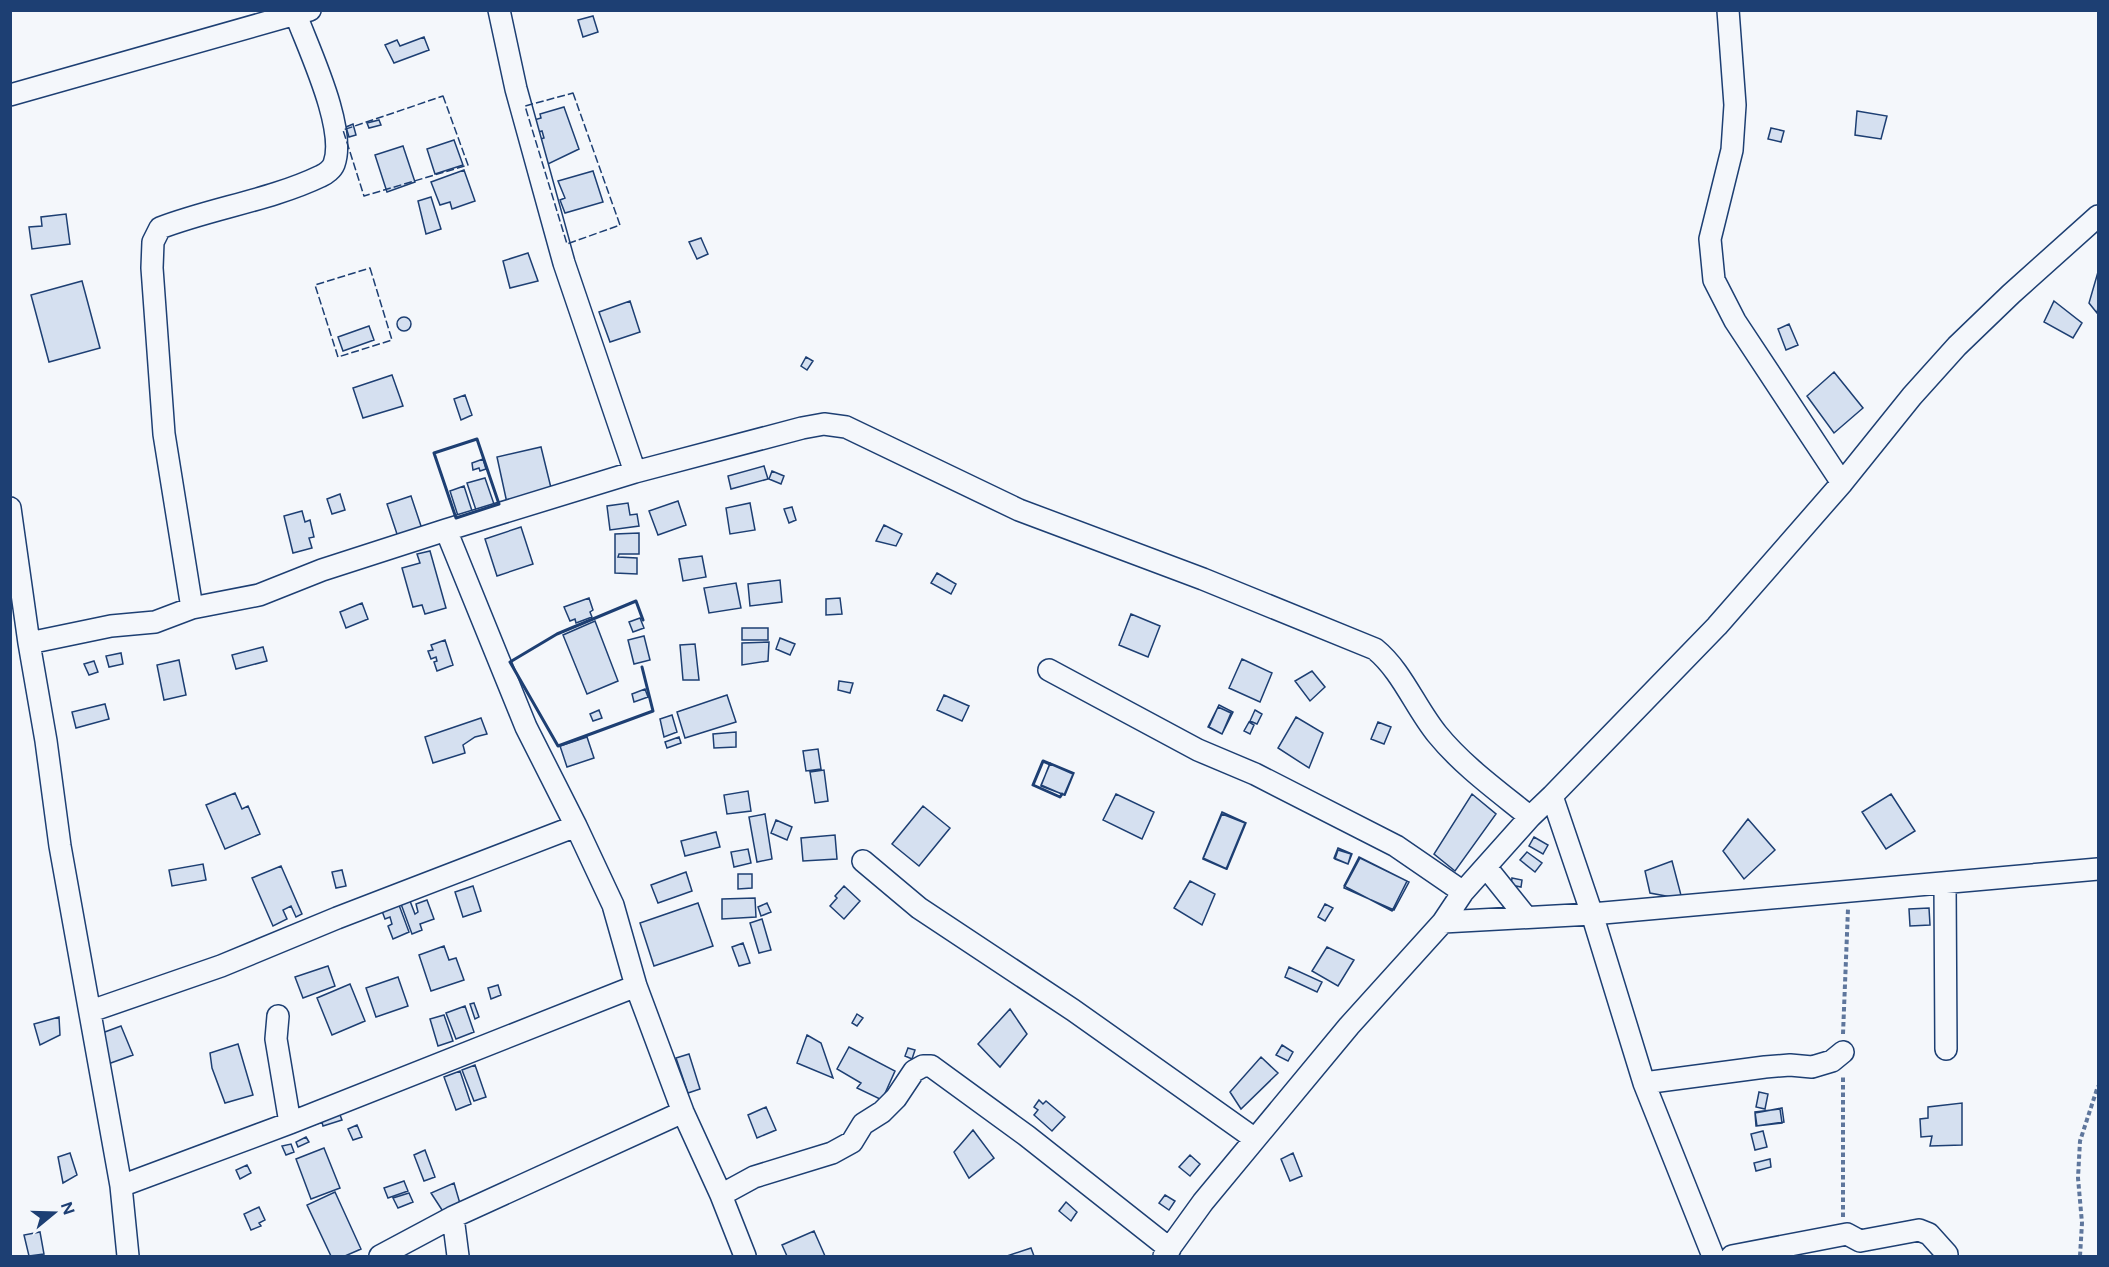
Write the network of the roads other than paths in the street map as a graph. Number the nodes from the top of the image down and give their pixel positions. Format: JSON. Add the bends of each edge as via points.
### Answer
{"nodes":[{"id":1,"x":499,"y":10,"type":"edge"},
{"id":2,"x":1728,"y":10,"type":"edge"},
{"id":3,"x":303,"y":13,"type":"edge"},
{"id":4,"x":10,"y":95,"type":"edge"},
{"id":5,"x":2098,"y":216,"type":"edge"},
{"id":6,"x":635,"y":472,"type":"junction"},
{"id":7,"x":1842,"y":483,"type":"junction"},
{"id":8,"x":10,"y":508,"type":"edge"},
{"id":9,"x":447,"y":530,"type":"junction"},
{"id":10,"x":192,"y":608,"type":"junction"},
{"id":11,"x":29,"y":643,"type":"junction"},
{"id":12,"x":1049,"y":670,"type":"dead end"},
{"id":13,"x":1552,"y":796,"type":"junction"},
{"id":14,"x":1530,"y":816,"type":"junction"},
{"id":15,"x":576,"y":826,"type":"junction"},
{"id":16,"x":863,"y":861,"type":"dead end"},
{"id":17,"x":1486,"y":867,"type":"junction"},
{"id":18,"x":2098,"y":869,"type":"edge"},
{"id":19,"x":1945,"y":883,"type":"junction"},
{"id":20,"x":1463,"y":892,"type":"junction"},
{"id":21,"x":1592,"y":914,"type":"junction"},
{"id":22,"x":1526,"y":917,"type":"junction"},
{"id":23,"x":1443,"y":922,"type":"junction"},
{"id":24,"x":636,"y":986,"type":"junction"},
{"id":25,"x":91,"y":1011,"type":"junction"},
{"id":26,"x":278,"y":1017,"type":"dead end"},
{"id":27,"x":1946,"y":1049,"type":"dead end"},
{"id":28,"x":1843,"y":1052,"type":"dead end"},
{"id":29,"x":1644,"y":1083,"type":"junction"},
{"id":30,"x":683,"y":1112,"type":"junction"},
{"id":31,"x":290,"y":1123,"type":"junction"},
{"id":32,"x":1255,"y":1139,"type":"junction"},
{"id":33,"x":121,"y":1186,"type":"junction"},
{"id":34,"x":721,"y":1196,"type":"junction"},
{"id":35,"x":453,"y":1217,"type":"junction"},
{"id":36,"x":1167,"y":1253,"type":"edge"},
{"id":37,"x":1947,"y":1254,"type":"dead end"},
{"id":38,"x":128,"y":1257,"type":"edge"},
{"id":39,"x":380,"y":1257,"type":"edge"},
{"id":40,"x":458,"y":1257,"type":"edge"},
{"id":41,"x":745,"y":1257,"type":"edge"},
{"id":42,"x":1713,"y":1257,"type":"edge"},
{"id":43,"x":1732,"y":1257,"type":"edge"}],
"edges":[{"from":1,"to":6,"type":"street","via":[[516,89],[564,263]]},
{"from":2,"to":7,"type":"street","via":[[1735,105],[1732,150],[1710,239],[1714,280],[1735,321]]},
{"from":3,"to":4,"type":"street"},
{"from":3,"to":10,"type":"street","via":[[332,111],[337,148],[334,166],[324,175],[297,186],[160,228],[153,242],[164,435]]},
{"from":5,"to":7,"type":"street","via":[[1957,346]]},
{"from":6,"to":9,"type":"street"},
{"from":6,"to":14,"type":"street","via":[[802,428],[824,424],[846,427],[1019,510],[1375,649],[1388,660],[1437,735]]},
{"from":7,"to":13,"type":"street","via":[[1717,626]]},
{"from":8,"to":11,"type":"street"},
{"from":9,"to":10,"type":"street","via":[[322,570],[259,595]]},
{"from":9,"to":15,"type":"street","via":[[526,727]]},
{"from":10,"to":11,"type":"street","via":[[155,622],[111,626]]},
{"from":11,"to":25,"type":"street","via":[[60,846]]},
{"from":12,"to":20,"type":"street","via":[[1198,750],[1255,774],[1396,846]]},
{"from":13,"to":14,"type":"street"},
{"from":13,"to":21,"type":"street"},
{"from":14,"to":17,"type":"street"},
{"from":15,"to":24,"type":"street","via":[[613,905]]},
{"from":15,"to":25,"type":"street","via":[[221,966]]},
{"from":16,"to":32,"type":"street","via":[[919,908],[1073,1010]]},
{"from":17,"to":20,"type":"street"},
{"from":17,"to":22,"type":"street"},
{"from":18,"to":19,"type":"street"},
{"from":19,"to":21,"type":"street"},
{"from":19,"to":27,"type":"street"},
{"from":20,"to":23,"type":"street"},
{"from":21,"to":22,"type":"street"},
{"from":21,"to":29,"type":"street"},
{"from":22,"to":23,"type":"street"},
{"from":23,"to":32,"type":"street"},
{"from":24,"to":30,"type":"street"},
{"from":24,"to":31,"type":"street"},
{"from":25,"to":33,"type":"street"},
{"from":26,"to":31,"type":"street","via":[[276,1039]]},
{"from":28,"to":29,"type":"street","via":[[1812,1067],[1766,1067]]},
{"from":29,"to":42,"type":"street"},
{"from":30,"to":34,"type":"street"},
{"from":30,"to":35,"type":"street"},
{"from":31,"to":33,"type":"street"},
{"from":32,"to":36,"type":"street"},
{"from":33,"to":38,"type":"street"},
{"from":34,"to":36,"type":"street","via":[[754,1177],[831,1153],[852,1142],[863,1124],[896,1098],[914,1071],[931,1066],[1027,1136]]},
{"from":34,"to":41,"type":"street"},
{"from":35,"to":39,"type":"street"},
{"from":35,"to":40,"type":"street"},
{"from":37,"to":43,"type":"street","via":[[1929,1234],[1919,1230],[1860,1241],[1846,1234]]}]}
